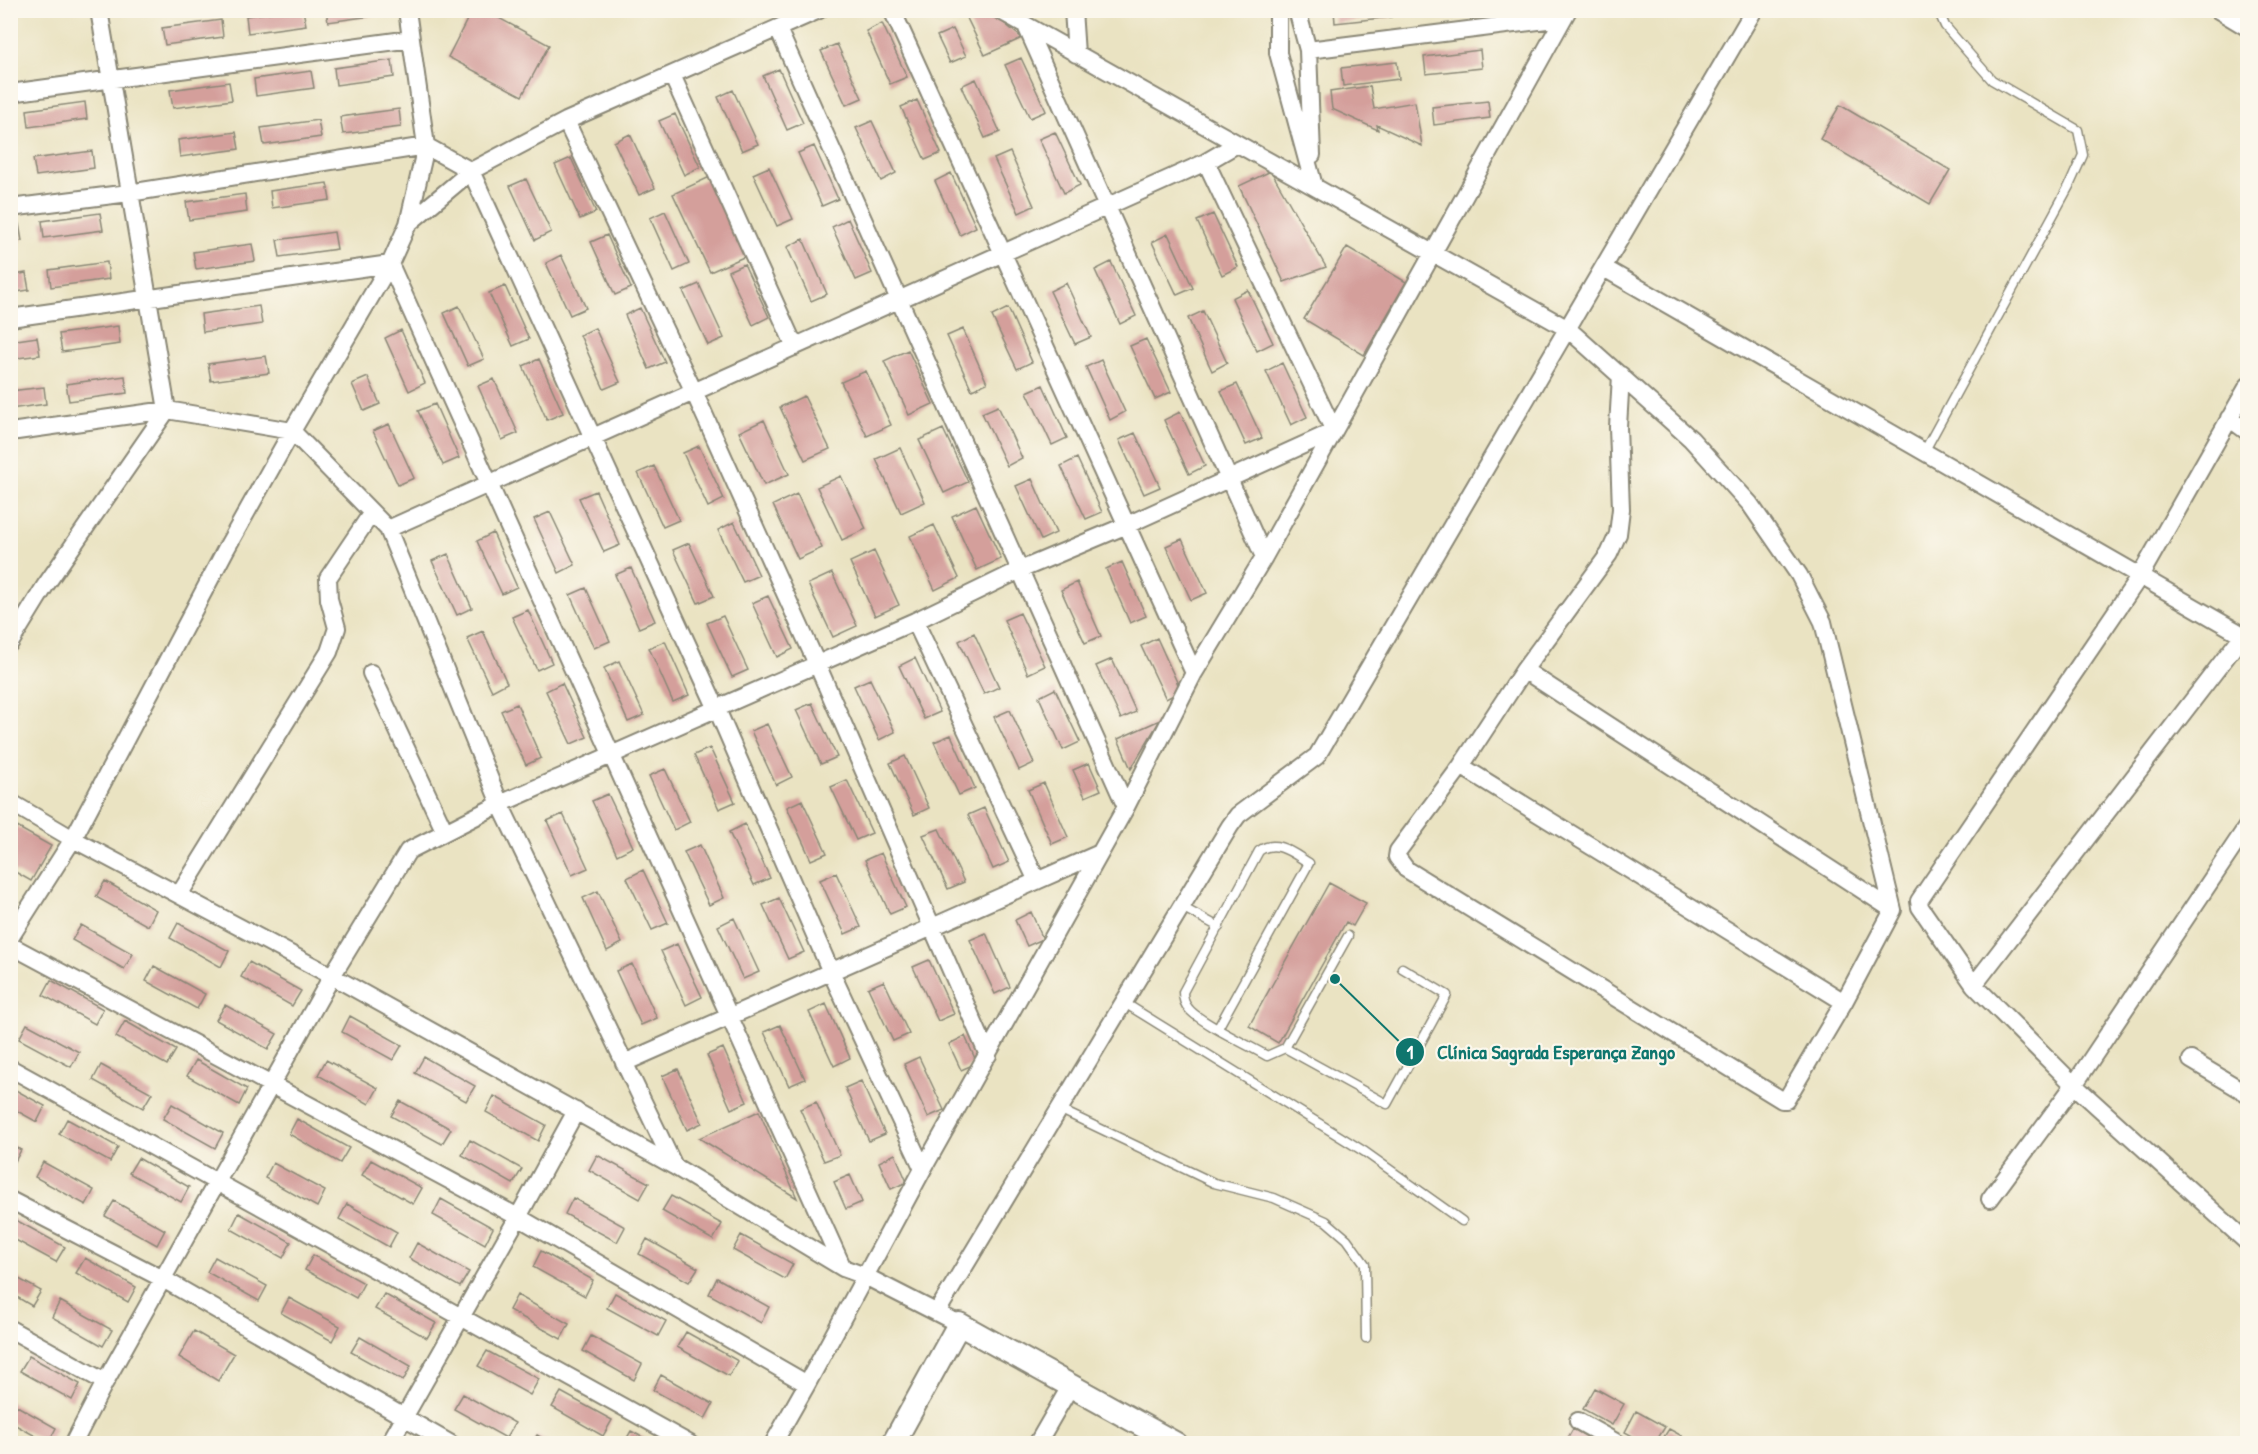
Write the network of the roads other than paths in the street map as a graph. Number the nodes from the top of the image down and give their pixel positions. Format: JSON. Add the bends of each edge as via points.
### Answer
{"nodes":[{"id":1,"x":99,"y":10,"type":"edge"},
{"id":2,"x":407,"y":10,"type":"edge"},
{"id":3,"x":819,"y":10,"type":"edge"},
{"id":4,"x":892,"y":10,"type":"edge"},
{"id":5,"x":999,"y":10,"type":"edge"},
{"id":6,"x":1073,"y":10,"type":"edge"},
{"id":7,"x":1278,"y":10,"type":"edge"},
{"id":8,"x":1297,"y":10,"type":"edge"},
{"id":9,"x":1754,"y":10,"type":"edge"},
{"id":10,"x":1938,"y":10,"type":"edge"},
{"id":11,"x":2218,"y":10,"type":"edge"},
{"id":12,"x":1566,"y":14,"type":"edge"},
{"id":13,"x":1026,"y":26,"type":"junction"},
{"id":14,"x":2247,"y":27,"type":"edge"},
{"id":15,"x":778,"y":29,"type":"junction"},
{"id":16,"x":411,"y":39,"type":"junction"},
{"id":17,"x":1308,"y":50,"type":"junction"},
{"id":18,"x":1076,"y":54,"type":"junction"},
{"id":19,"x":672,"y":75,"type":"junction"},
{"id":20,"x":110,"y":81,"type":"junction"},
{"id":21,"x":10,"y":93,"type":"edge"},
{"id":22,"x":566,"y":121,"type":"junction"},
{"id":23,"x":1237,"y":144,"type":"junction"},
{"id":24,"x":426,"y":146,"type":"junction"},
{"id":25,"x":1206,"y":162,"type":"junction"},
{"id":26,"x":471,"y":171,"type":"junction"},
{"id":27,"x":1314,"y":186,"type":"junction"},
{"id":28,"x":129,"y":193,"type":"junction"},
{"id":29,"x":1106,"y":207,"type":"junction"},
{"id":30,"x":10,"y":208,"type":"edge"},
{"id":31,"x":408,"y":224,"type":"junction"},
{"id":32,"x":1002,"y":253,"type":"junction"},
{"id":33,"x":1433,"y":253,"type":"junction"},
{"id":34,"x":390,"y":264,"type":"junction"},
{"id":35,"x":1604,"y":268,"type":"junction"},
{"id":36,"x":148,"y":298,"type":"junction"},
{"id":37,"x":899,"y":300,"type":"junction"},
{"id":38,"x":10,"y":318,"type":"edge"},
{"id":39,"x":1568,"y":329,"type":"junction"},
{"id":40,"x":795,"y":346,"type":"junction"},
{"id":41,"x":1621,"y":375,"type":"junction"},
{"id":42,"x":2247,"y":386,"type":"edge"},
{"id":43,"x":694,"y":392,"type":"junction"},
{"id":44,"x":167,"y":410,"type":"junction"},
{"id":45,"x":2229,"y":418,"type":"junction"},
{"id":46,"x":292,"y":431,"type":"junction"},
{"id":47,"x":1334,"y":431,"type":"junction"},
{"id":48,"x":10,"y":432,"type":"edge"},
{"id":49,"x":2247,"y":432,"type":"edge"},
{"id":50,"x":592,"y":438,"type":"junction"},
{"id":51,"x":1924,"y":452,"type":"junction"},
{"id":52,"x":1229,"y":478,"type":"junction"},
{"id":53,"x":489,"y":484,"type":"junction"},
{"id":54,"x":371,"y":514,"type":"junction"},
{"id":55,"x":1126,"y":525,"type":"junction"},
{"id":56,"x":388,"y":530,"type":"junction"},
{"id":57,"x":1264,"y":557,"type":"junction"},
{"id":58,"x":1020,"y":570,"type":"junction"},
{"id":59,"x":2139,"y":576,"type":"junction"},
{"id":60,"x":915,"y":621,"type":"junction"},
{"id":61,"x":2245,"y":636,"type":"edge"},
{"id":62,"x":10,"y":643,"type":"edge"},
{"id":63,"x":817,"y":664,"type":"junction"},
{"id":64,"x":1524,"y":670,"type":"junction"},
{"id":65,"x":371,"y":673,"type":"dead end"},
{"id":66,"x":1194,"y":673,"type":"junction"},
{"id":67,"x":716,"y":707,"type":"junction"},
{"id":68,"x":611,"y":754,"type":"junction"},
{"id":69,"x":1461,"y":766,"type":"junction"},
{"id":70,"x":10,"y":802,"type":"edge"},
{"id":71,"x":500,"y":804,"type":"junction"},
{"id":72,"x":1126,"y":807,"type":"junction"},
{"id":73,"x":2247,"y":825,"type":"edge"},
{"id":74,"x":445,"y":832,"type":"junction"},
{"id":75,"x":73,"y":839,"type":"junction"},
{"id":76,"x":1100,"y":853,"type":"junction"},
{"id":77,"x":1037,"y":881,"type":"junction"},
{"id":78,"x":179,"y":895,"type":"junction"},
{"id":79,"x":1180,"y":905,"type":"junction"},
{"id":80,"x":1893,"y":910,"type":"junction"},
{"id":81,"x":932,"y":927,"type":"junction"},
{"id":82,"x":1219,"y":927,"type":"junction"},
{"id":83,"x":1348,"y":936,"type":"dead end"},
{"id":84,"x":10,"y":938,"type":"edge"},
{"id":85,"x":10,"y":945,"type":"edge"},
{"id":86,"x":1402,"y":968,"type":"dead end"},
{"id":87,"x":831,"y":972,"type":"junction"},
{"id":88,"x":332,"y":976,"type":"junction"},
{"id":89,"x":1974,"y":985,"type":"junction"},
{"id":90,"x":1122,"y":1001,"type":"junction"},
{"id":91,"x":1844,"y":1002,"type":"junction"},
{"id":92,"x":730,"y":1016,"type":"junction"},
{"id":93,"x":1218,"y":1028,"type":"junction"},
{"id":94,"x":1285,"y":1048,"type":"junction"},
{"id":95,"x":988,"y":1055,"type":"junction"},
{"id":96,"x":2191,"y":1060,"type":"dead end"},
{"id":97,"x":624,"y":1063,"type":"junction"},
{"id":98,"x":10,"y":1068,"type":"edge"},
{"id":99,"x":272,"y":1084,"type":"junction"},
{"id":100,"x":2074,"y":1085,"type":"junction"},
{"id":101,"x":2247,"y":1094,"type":"edge"},
{"id":102,"x":1058,"y":1109,"type":"junction"},
{"id":103,"x":576,"y":1111,"type":"junction"},
{"id":104,"x":674,"y":1166,"type":"junction"},
{"id":105,"x":923,"y":1169,"type":"junction"},
{"id":106,"x":218,"y":1181,"type":"junction"},
{"id":107,"x":1990,"y":1199,"type":"dead end"},
{"id":108,"x":10,"y":1200,"type":"edge"},
{"id":109,"x":518,"y":1217,"type":"junction"},
{"id":110,"x":1462,"y":1221,"type":"dead end"},
{"id":111,"x":2247,"y":1243,"type":"edge"},
{"id":112,"x":843,"y":1268,"type":"junction"},
{"id":113,"x":865,"y":1276,"type":"junction"},
{"id":114,"x":163,"y":1279,"type":"junction"},
{"id":115,"x":937,"y":1312,"type":"junction"},
{"id":116,"x":461,"y":1318,"type":"junction"},
{"id":117,"x":959,"y":1324,"type":"junction"},
{"id":118,"x":10,"y":1329,"type":"edge"},
{"id":119,"x":1366,"y":1338,"type":"dead end"},
{"id":120,"x":105,"y":1382,"type":"junction"},
{"id":121,"x":807,"y":1384,"type":"junction"},
{"id":122,"x":1071,"y":1385,"type":"junction"},
{"id":123,"x":403,"y":1418,"type":"junction"},
{"id":124,"x":1578,"y":1421,"type":"dead end"},
{"id":125,"x":1167,"y":1441,"type":"edge"},
{"id":126,"x":73,"y":1443,"type":"edge"},
{"id":127,"x":389,"y":1443,"type":"edge"},
{"id":128,"x":451,"y":1443,"type":"edge"},
{"id":129,"x":690,"y":1443,"type":"edge"},
{"id":130,"x":773,"y":1443,"type":"edge"},
{"id":131,"x":893,"y":1443,"type":"edge"},
{"id":132,"x":1037,"y":1443,"type":"edge"},
{"id":133,"x":1619,"y":1443,"type":"edge"}],
"edges":[{"from":1,"to":20,"type":"street"},
{"from":2,"to":16,"type":"street"},
{"from":3,"to":15,"type":"street"},
{"from":4,"to":32,"type":"street"},
{"from":5,"to":13,"type":"street"},
{"from":6,"to":18,"type":"street"},
{"from":7,"to":27,"type":"street","via":[[1278,53]]},
{"from":8,"to":17,"type":"street"},
{"from":9,"to":35,"type":"street"},
{"from":10,"to":51,"type":"lane","via":[[1945,26],[1992,80],[2078,130],[2083,155]]},
{"from":11,"to":14,"type":"street"},
{"from":12,"to":17,"type":"street"},
{"from":12,"to":33,"type":"street"},
{"from":13,"to":18,"type":"street"},
{"from":13,"to":29,"type":"street"},
{"from":15,"to":19,"type":"street"},
{"from":15,"to":37,"type":"street"},
{"from":16,"to":20,"type":"street"},
{"from":16,"to":24,"type":"street"},
{"from":17,"to":27,"type":"street"},
{"from":18,"to":23,"type":"street"},
{"from":19,"to":22,"type":"street"},
{"from":19,"to":40,"type":"street"},
{"from":20,"to":21,"type":"street"},
{"from":20,"to":28,"type":"street"},
{"from":22,"to":26,"type":"street"},
{"from":22,"to":43,"type":"street"},
{"from":23,"to":25,"type":"street"},
{"from":23,"to":27,"type":"street"},
{"from":24,"to":26,"type":"street"},
{"from":24,"to":28,"type":"street"},
{"from":24,"to":31,"type":"street"},
{"from":25,"to":29,"type":"street"},
{"from":25,"to":47,"type":"street"},
{"from":26,"to":31,"type":"street"},
{"from":26,"to":50,"type":"street"},
{"from":27,"to":33,"type":"street"},
{"from":28,"to":30,"type":"street"},
{"from":28,"to":36,"type":"street"},
{"from":29,"to":32,"type":"street"},
{"from":29,"to":52,"type":"street"},
{"from":31,"to":34,"type":"street"},
{"from":32,"to":37,"type":"street"},
{"from":32,"to":55,"type":"street"},
{"from":33,"to":39,"type":"street"},
{"from":33,"to":47,"type":"street"},
{"from":34,"to":36,"type":"street"},
{"from":34,"to":46,"type":"street"},
{"from":34,"to":53,"type":"street"},
{"from":35,"to":39,"type":"street"},
{"from":35,"to":51,"type":"street"},
{"from":36,"to":38,"type":"street"},
{"from":36,"to":44,"type":"street"},
{"from":37,"to":40,"type":"street"},
{"from":37,"to":58,"type":"street"},
{"from":39,"to":41,"type":"street"},
{"from":39,"to":79,"type":"street","via":[[1317,756],[1238,815]]},
{"from":40,"to":43,"type":"street"},
{"from":41,"to":64,"type":"street","via":[[1618,534],[1609,554]]},
{"from":41,"to":80,"type":"street","via":[[1691,439],[1750,504],[1799,575],[1823,622]]},
{"from":42,"to":45,"type":"street"},
{"from":43,"to":50,"type":"street"},
{"from":43,"to":63,"type":"street"},
{"from":44,"to":46,"type":"street"},
{"from":44,"to":48,"type":"street"},
{"from":44,"to":62,"type":"street"},
{"from":45,"to":49,"type":"street"},
{"from":45,"to":59,"type":"street"},
{"from":46,"to":54,"type":"street"},
{"from":46,"to":75,"type":"street"},
{"from":47,"to":52,"type":"street"},
{"from":47,"to":57,"type":"street"},
{"from":50,"to":53,"type":"street"},
{"from":50,"to":67,"type":"street"},
{"from":51,"to":59,"type":"street"},
{"from":52,"to":55,"type":"street"},
{"from":52,"to":57,"type":"street"},
{"from":53,"to":56,"type":"street"},
{"from":53,"to":68,"type":"street"},
{"from":54,"to":56,"type":"street"},
{"from":54,"to":78,"type":"street","via":[[328,578],[337,628],[329,652]]},
{"from":55,"to":58,"type":"street"},
{"from":55,"to":66,"type":"street"},
{"from":56,"to":71,"type":"street"},
{"from":57,"to":66,"type":"street"},
{"from":58,"to":60,"type":"street"},
{"from":58,"to":72,"type":"street"},
{"from":59,"to":61,"type":"street"},
{"from":59,"to":89,"type":"street","via":[[1919,901]]},
{"from":60,"to":63,"type":"street"},
{"from":60,"to":77,"type":"street"},
{"from":61,"to":89,"type":"street"},
{"from":63,"to":67,"type":"street"},
{"from":63,"to":81,"type":"street"},
{"from":64,"to":69,"type":"street"},
{"from":64,"to":80,"type":"street"},
{"from":65,"to":74,"type":"street"},
{"from":66,"to":72,"type":"street"},
{"from":67,"to":68,"type":"street"},
{"from":67,"to":87,"type":"street"},
{"from":68,"to":71,"type":"street"},
{"from":68,"to":92,"type":"street"},
{"from":69,"to":91,"type":"street"},
{"from":69,"to":91,"type":"street","via":[[1398,851],[1400,863],[1416,875],[1782,1100],[1789,1098]]},
{"from":70,"to":75,"type":"street"},
{"from":71,"to":74,"type":"street"},
{"from":71,"to":97,"type":"street"},
{"from":72,"to":76,"type":"street"},
{"from":73,"to":100,"type":"street"},
{"from":74,"to":88,"type":"street","via":[[408,851]]},
{"from":75,"to":78,"type":"street"},
{"from":75,"to":84,"type":"street"},
{"from":76,"to":77,"type":"street"},
{"from":76,"to":95,"type":"street"},
{"from":77,"to":81,"type":"street"},
{"from":78,"to":88,"type":"street"},
{"from":79,"to":82,"type":"lane"},
{"from":79,"to":90,"type":"street"},
{"from":80,"to":91,"type":"street"},
{"from":81,"to":87,"type":"street"},
{"from":81,"to":95,"type":"street"},
{"from":82,"to":93,"type":"lane","via":[[1183,999],[1191,1012]]},
{"from":82,"to":93,"type":"lane","via":[[1265,847],[1281,847],[1309,863]]},
{"from":83,"to":94,"type":"lane"},
{"from":85,"to":99,"type":"street"},
{"from":86,"to":94,"type":"lane","via":[[1447,995],[1386,1104]]},
{"from":87,"to":92,"type":"street"},
{"from":87,"to":105,"type":"street"},
{"from":88,"to":99,"type":"street"},
{"from":88,"to":103,"type":"street"},
{"from":89,"to":100,"type":"street"},
{"from":90,"to":102,"type":"street"},
{"from":90,"to":110,"type":"lane","via":[[1365,1152]]},
{"from":92,"to":97,"type":"street"},
{"from":92,"to":112,"type":"street"},
{"from":93,"to":94,"type":"lane","via":[[1267,1056]]},
{"from":95,"to":105,"type":"street"},
{"from":96,"to":101,"type":"street"},
{"from":97,"to":104,"type":"street"},
{"from":98,"to":106,"type":"street"},
{"from":99,"to":106,"type":"street"},
{"from":99,"to":109,"type":"street"},
{"from":100,"to":107,"type":"street"},
{"from":100,"to":111,"type":"street"},
{"from":102,"to":115,"type":"street"},
{"from":102,"to":119,"type":"lane","via":[[1214,1183],[1274,1198],[1326,1221],[1347,1239],[1365,1264]]},
{"from":103,"to":104,"type":"street"},
{"from":103,"to":109,"type":"street"},
{"from":104,"to":112,"type":"street"},
{"from":105,"to":113,"type":"street"},
{"from":106,"to":114,"type":"street"},
{"from":106,"to":116,"type":"street"},
{"from":108,"to":114,"type":"street"},
{"from":109,"to":116,"type":"street"},
{"from":109,"to":121,"type":"street"},
{"from":112,"to":113,"type":"street"},
{"from":113,"to":115,"type":"street"},
{"from":113,"to":121,"type":"street"},
{"from":114,"to":120,"type":"street"},
{"from":114,"to":123,"type":"street"},
{"from":115,"to":117,"type":"street"},
{"from":116,"to":123,"type":"street"},
{"from":116,"to":129,"type":"street"},
{"from":117,"to":122,"type":"street"},
{"from":117,"to":131,"type":"street"},
{"from":118,"to":120,"type":"street"},
{"from":120,"to":126,"type":"street"},
{"from":121,"to":130,"type":"street"},
{"from":122,"to":125,"type":"street"},
{"from":122,"to":132,"type":"street"},
{"from":123,"to":127,"type":"street"},
{"from":123,"to":128,"type":"street"},
{"from":124,"to":133,"type":"street"}]}
